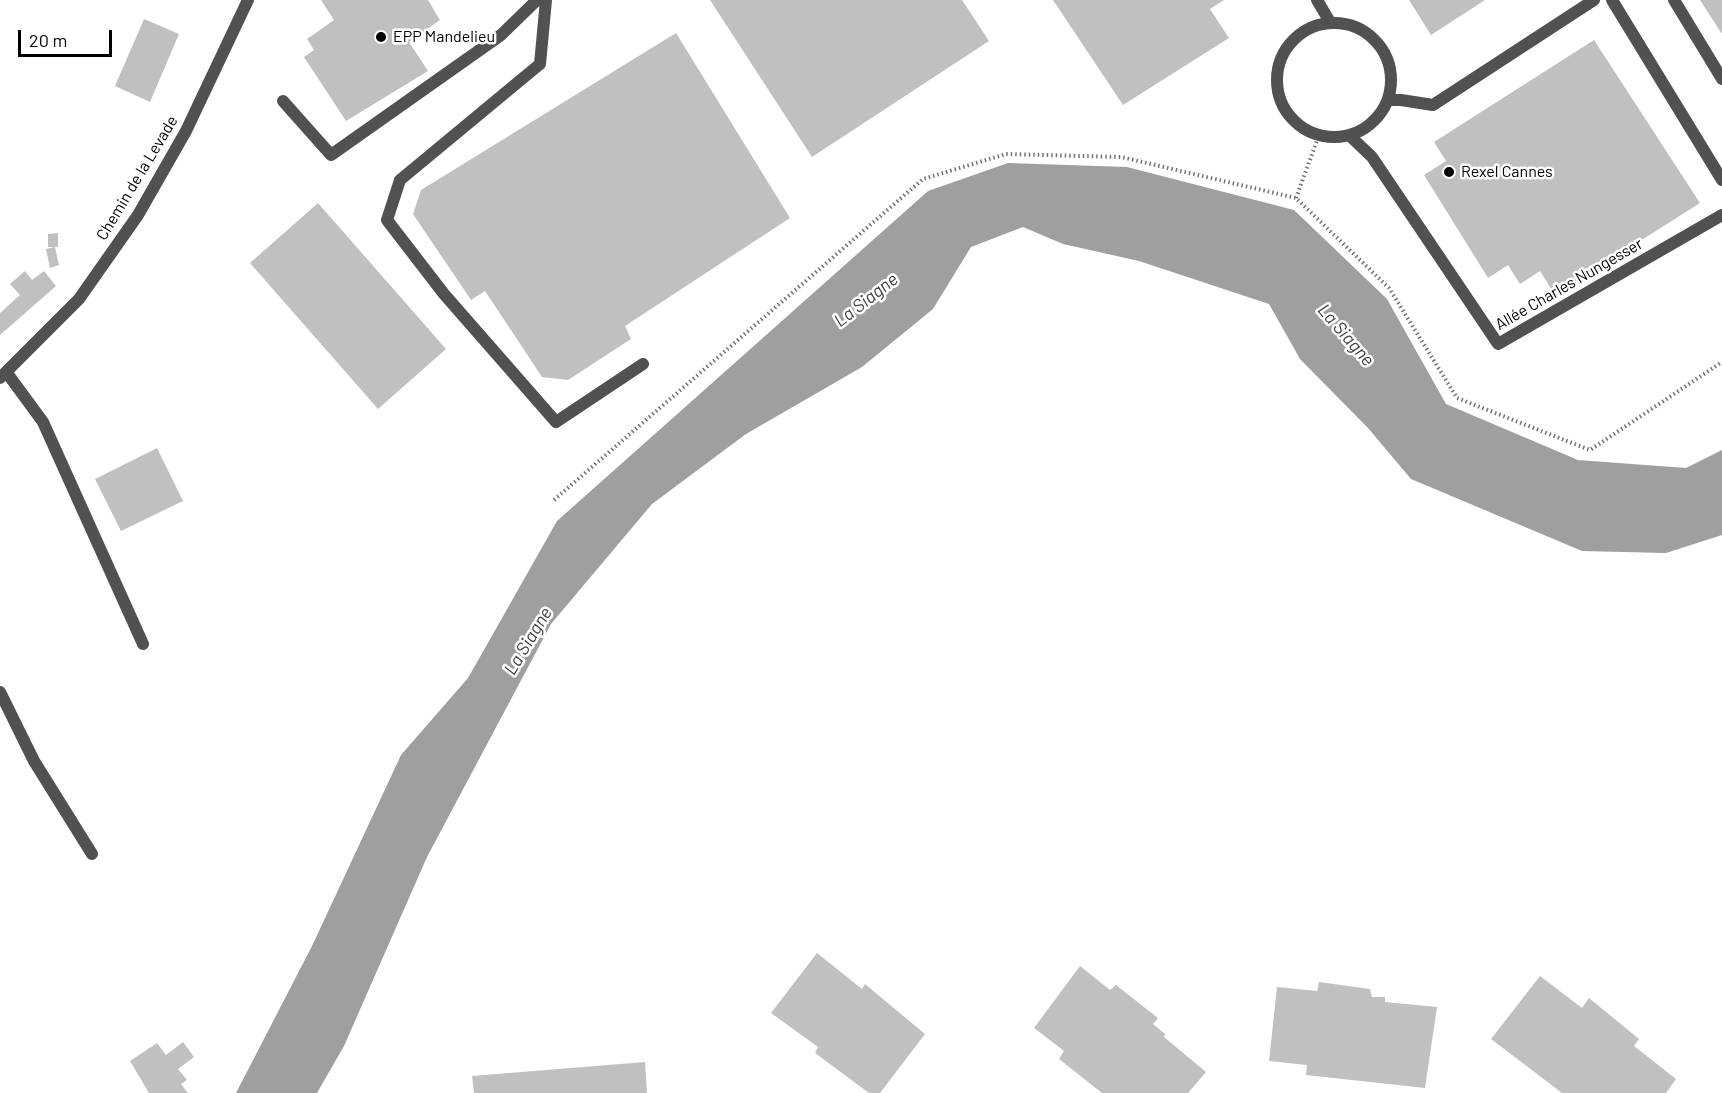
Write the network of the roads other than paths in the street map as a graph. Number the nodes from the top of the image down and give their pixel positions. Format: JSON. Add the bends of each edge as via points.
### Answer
{"nodes":[{"id":1,"x":248,"y":0,"type":"edge"},
{"id":2,"x":537,"y":0,"type":"edge"},
{"id":3,"x":546,"y":0,"type":"edge"},
{"id":4,"x":1317,"y":0,"type":"edge"},
{"id":5,"x":1594,"y":0,"type":"edge"},
{"id":6,"x":1612,"y":0,"type":"edge"},
{"id":7,"x":1674,"y":0,"type":"edge"},
{"id":8,"x":1330,"y":22,"type":"junction"},
{"id":9,"x":1722,"y":79,"type":"edge"},
{"id":10,"x":1389,"y":100,"type":"junction"},
{"id":11,"x":283,"y":101,"type":"dead end"},
{"id":12,"x":1350,"y":136,"type":"junction"},
{"id":13,"x":1722,"y":180,"type":"edge"},
{"id":14,"x":1722,"y":214,"type":"edge"},
{"id":15,"x":643,"y":364,"type":"dead end"},
{"id":16,"x":3,"y":375,"type":"edge"},
{"id":17,"x":143,"y":644,"type":"dead end"},
{"id":18,"x":0,"y":692,"type":"edge"},
{"id":19,"x":92,"y":854,"type":"dead end"}],
"edges":[{"from":1,"to":16,"type":"street","name":"Chemin de la Levade","via":[[186,131],[138,215],[79,299]]},
{"from":2,"to":11,"type":"street","via":[[501,35],[331,155]]},
{"from":3,"to":15,"type":"street","via":[[540,64],[400,180],[387,220],[444,294],[556,422]]},
{"from":4,"to":8,"type":"street"},
{"from":5,"to":10,"type":"street","via":[[1433,105]]},
{"from":6,"to":13,"type":"street"},
{"from":7,"to":9,"type":"street"},
{"from":8,"to":10,"type":"street","via":[[1361,28],[1382,47],[1392,74]]},
{"from":8,"to":12,"type":"street","via":[[1301,31],[1280,56],[1276,90],[1291,121],[1306,132],[1330,139]]},
{"from":10,"to":12,"type":"street","via":[[1374,123]]},
{"from":12,"to":14,"type":"street","name":"Allée Charles Nungesser","via":[[1372,157],[1498,344]]},
{"from":16,"to":17,"type":"street","via":[[43,422]]},
{"from":18,"to":19,"type":"street","via":[[33,761]]}]}
